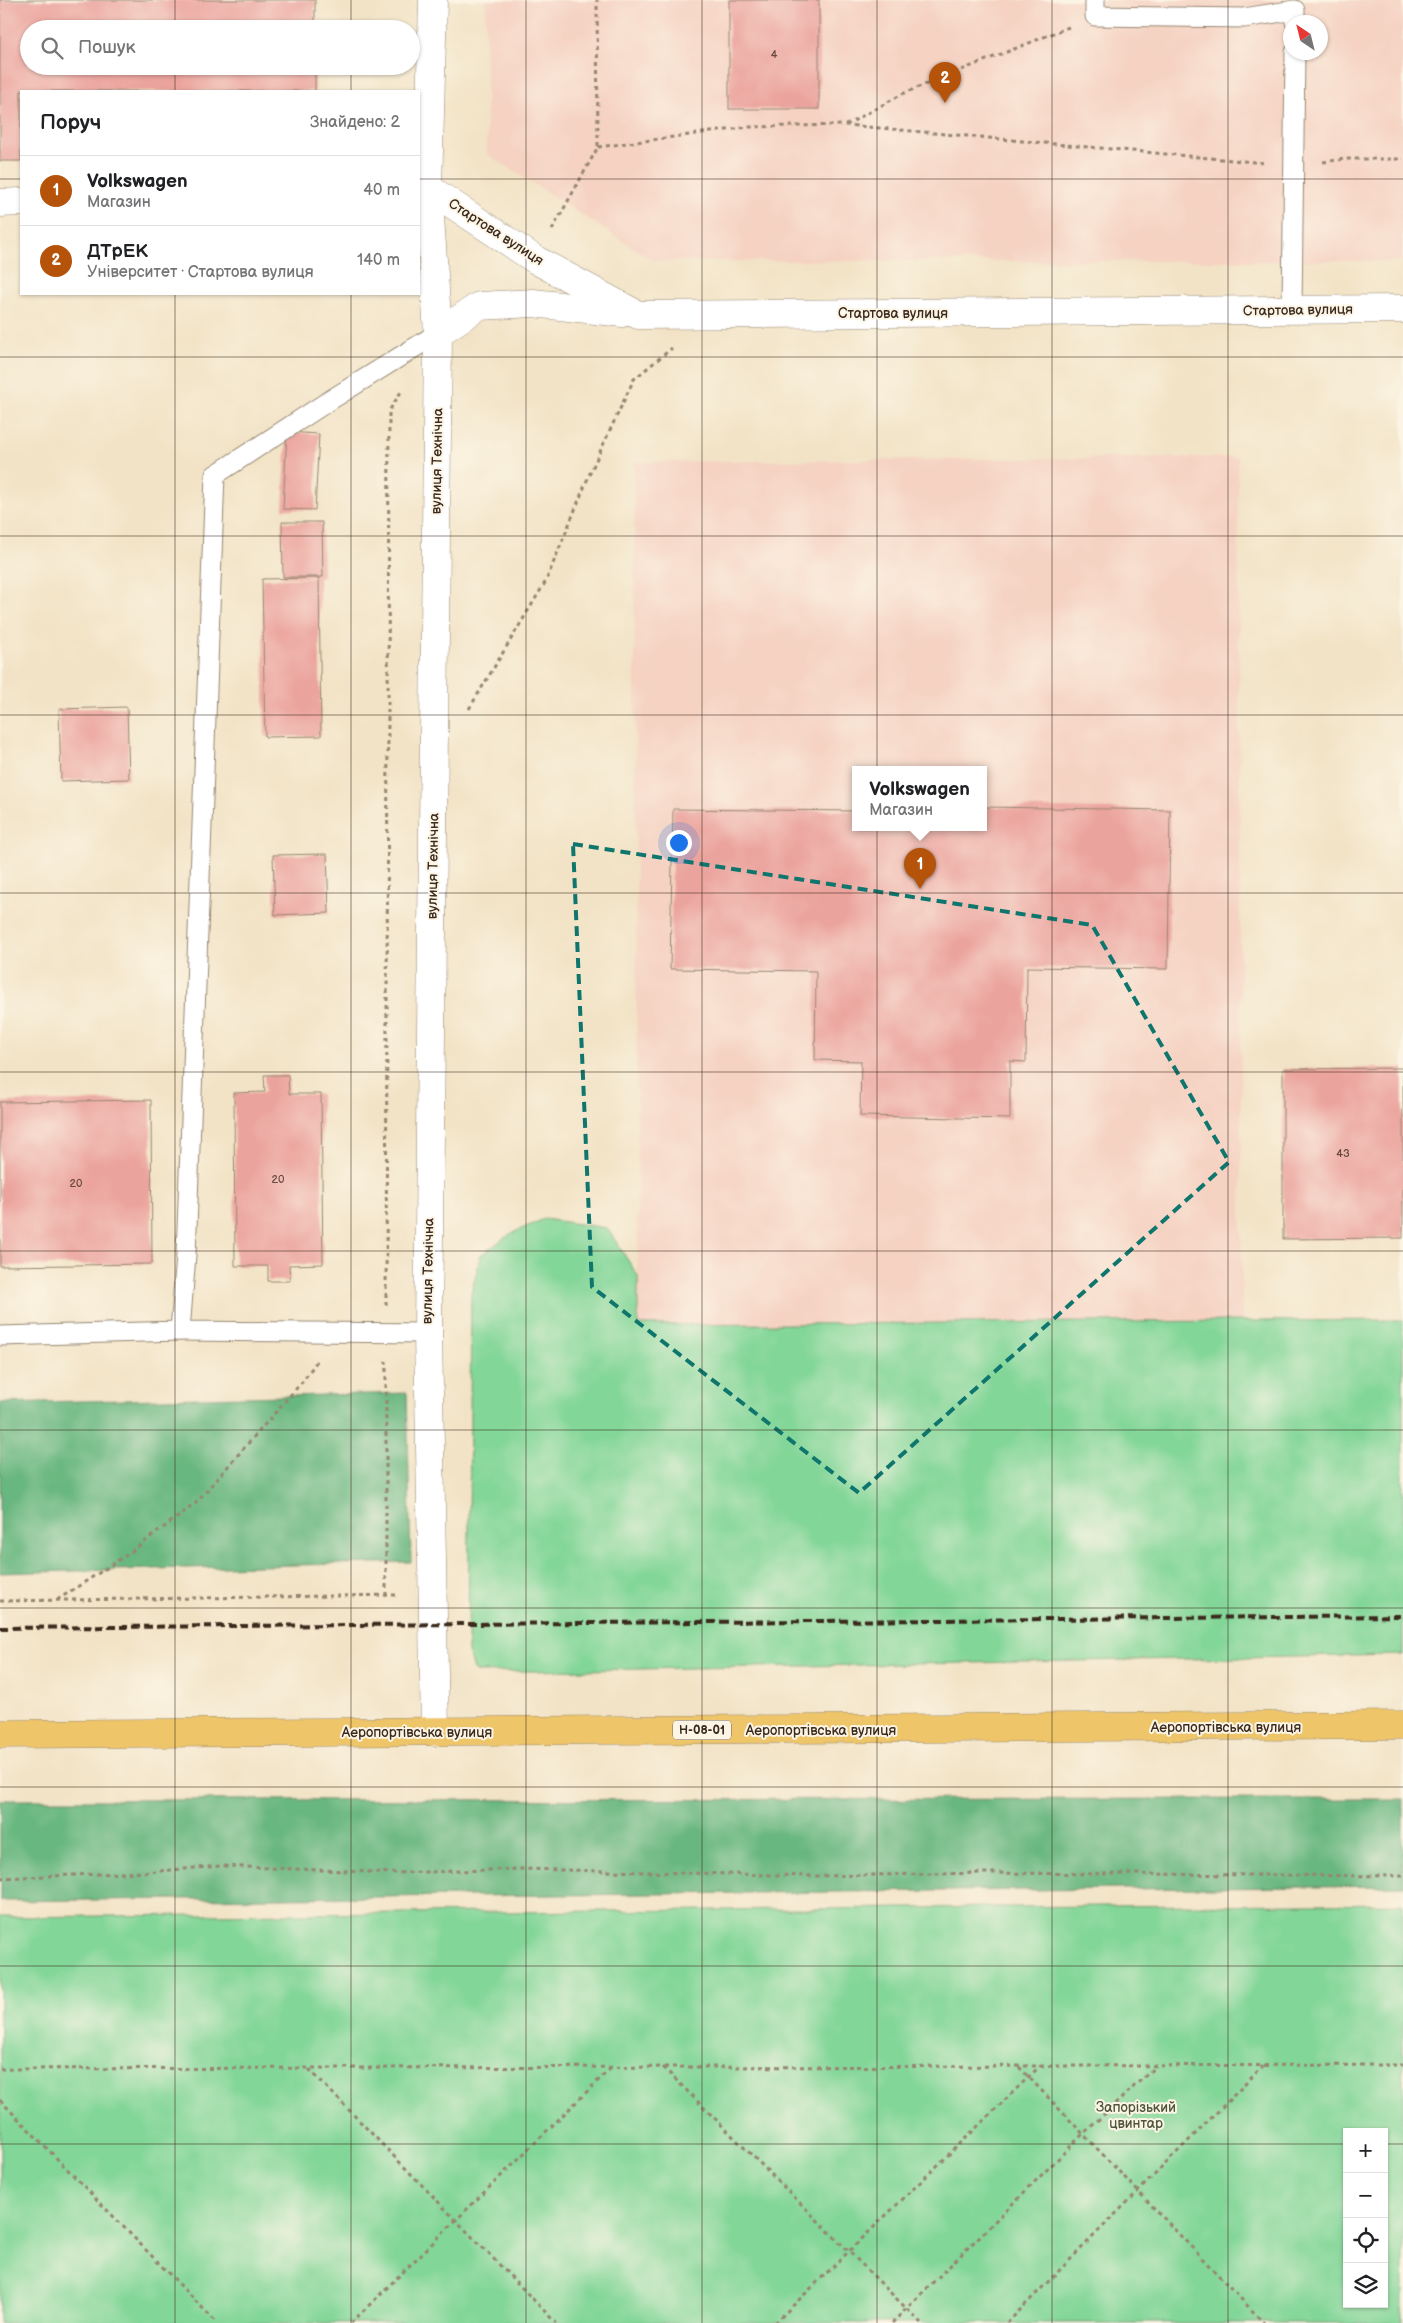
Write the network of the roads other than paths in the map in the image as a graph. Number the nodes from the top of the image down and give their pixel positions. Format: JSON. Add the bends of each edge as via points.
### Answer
{"nodes":[{"id":1,"x":433,"y":0,"type":"edge"},
{"id":2,"x":1095,"y":8,"type":"edge"},
{"id":3,"x":1295,"y":11,"type":"edge"},
{"id":4,"x":1295,"y":60,"type":"edge"},
{"id":5,"x":423,"y":189,"type":"edge"},
{"id":6,"x":20,"y":202,"type":"edge"},
{"id":7,"x":0,"y":203,"type":"edge"},
{"id":8,"x":1403,"y":309,"type":"edge"},
{"id":9,"x":1292,"y":310,"type":"junction"},
{"id":10,"x":638,"y":315,"type":"junction"},
{"id":11,"x":438,"y":333,"type":"junction"},
{"id":12,"x":180,"y":1331,"type":"junction"},
{"id":13,"x":428,"y":1333,"type":"junction"},
{"id":14,"x":0,"y":1336,"type":"edge"},
{"id":15,"x":1403,"y":1726,"type":"edge"},
{"id":16,"x":435,"y":1732,"type":"junction"},
{"id":17,"x":0,"y":1734,"type":"edge"}],
"edges":[{"from":1,"to":5,"type":"street","name":"вулиця Технічна"},
{"from":2,"to":3,"type":"lane","via":[[1244,18]]},
{"from":4,"to":9,"type":"lane"},
{"from":5,"to":10,"type":"street","name":"Стартова вулиця","via":[[536,260]]},
{"from":5,"to":11,"type":"street","name":"вулиця Технічна"},
{"from":6,"to":7,"type":"street"},
{"from":8,"to":9,"type":"street","name":"Стартова вулиця"},
{"from":9,"to":10,"type":"street","name":"Стартова вулиця"},
{"from":10,"to":11,"type":"street","via":[[533,303],[479,306]]},
{"from":11,"to":12,"type":"lane","via":[[215,475],[186,1255]]},
{"from":11,"to":13,"type":"street","name":"вулиця Технічна"},
{"from":12,"to":13,"type":"lane"},
{"from":12,"to":14,"type":"lane"},
{"from":13,"to":16,"type":"street","name":"вулиця Технічна"},
{"from":15,"to":16,"type":"main road","name":"Аеропортівська вулиця","number":"Н-08-01"},
{"from":16,"to":17,"type":"main road","name":"Аеропортівська вулиця","number":"Н-08-01"}]}
